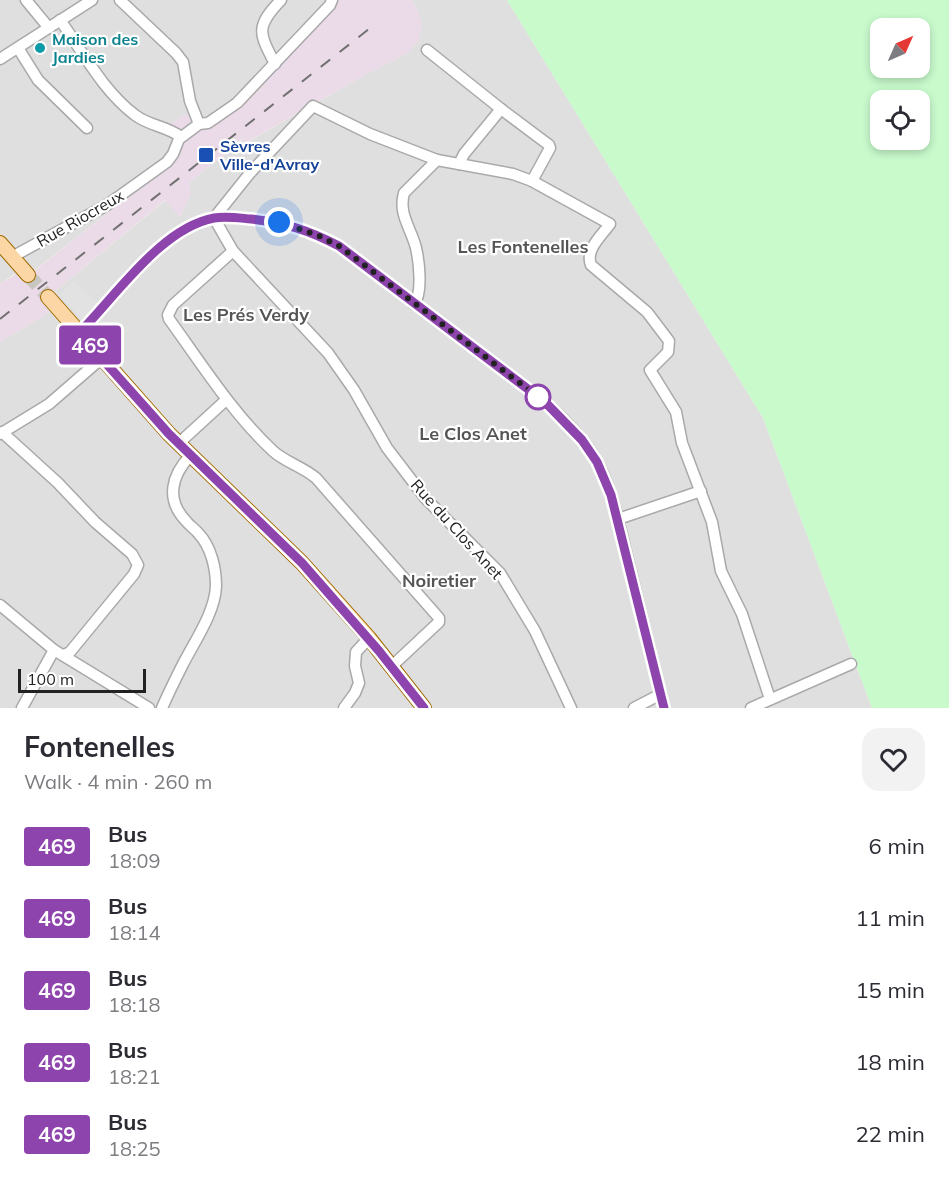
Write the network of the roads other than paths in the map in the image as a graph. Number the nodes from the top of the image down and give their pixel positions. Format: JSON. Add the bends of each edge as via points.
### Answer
{"nodes":[{"id":1,"x":26,"y":0,"type":"edge"},
{"id":2,"x":92,"y":0,"type":"edge"},
{"id":3,"x":120,"y":0,"type":"edge"},
{"id":4,"x":281,"y":0,"type":"edge"},
{"id":5,"x":332,"y":0,"type":"edge"},
{"id":6,"x":60,"y":21,"type":"junction"},
{"id":7,"x":49,"y":28,"type":"junction"},
{"id":8,"x":18,"y":48,"type":"junction"},
{"id":9,"x":427,"y":50,"type":"dead end"},
{"id":10,"x":0,"y":59,"type":"edge"},
{"id":11,"x":275,"y":64,"type":"junction"},
{"id":12,"x":501,"y":110,"type":"junction"},
{"id":13,"x":199,"y":124,"type":"junction"},
{"id":14,"x":87,"y":128,"type":"dead end"},
{"id":15,"x":181,"y":137,"type":"junction"},
{"id":16,"x":437,"y":160,"type":"junction"},
{"id":17,"x":459,"y":164,"type":"junction"},
{"id":18,"x":532,"y":181,"type":"junction"},
{"id":19,"x":214,"y":218,"type":"junction"},
{"id":20,"x":0,"y":243,"type":"edge"},
{"id":21,"x":233,"y":251,"type":"junction"},
{"id":22,"x":12,"y":257,"type":"junction"},
{"id":23,"x":28,"y":275,"type":"tunnel mouth"},
{"id":24,"x":48,"y":297,"type":"tunnel mouth"},
{"id":25,"x":414,"y":304,"type":"junction"},
{"id":26,"x":79,"y":333,"type":"junction"},
{"id":27,"x":102,"y":358,"type":"junction"},
{"id":28,"x":226,"y":400,"type":"junction"},
{"id":29,"x":1,"y":433,"type":"edge"},
{"id":30,"x":178,"y":444,"type":"junction"},
{"id":31,"x":190,"y":456,"type":"junction"},
{"id":32,"x":702,"y":491,"type":"junction"},
{"id":33,"x":618,"y":519,"type":"junction"},
{"id":34,"x":0,"y":605,"type":"edge"},
{"id":35,"x":369,"y":638,"type":"junction"},
{"id":36,"x":59,"y":652,"type":"junction"},
{"id":37,"x":851,"y":664,"type":"dead end"},
{"id":38,"x":392,"y":666,"type":"junction"},
{"id":39,"x":661,"y":694,"type":"junction"},
{"id":40,"x":770,"y":699,"type":"junction"},
{"id":41,"x":166,"y":706,"type":"edge"},
{"id":42,"x":22,"y":708,"type":"edge"},
{"id":43,"x":149,"y":708,"type":"edge"},
{"id":44,"x":344,"y":708,"type":"edge"},
{"id":45,"x":424,"y":708,"type":"edge"},
{"id":46,"x":571,"y":708,"type":"edge"},
{"id":47,"x":634,"y":708,"type":"edge"},
{"id":48,"x":664,"y":708,"type":"edge"},
{"id":49,"x":751,"y":708,"type":"edge"}],
"edges":[{"from":1,"to":7,"type":"street"},
{"from":2,"to":6,"type":"street"},
{"from":3,"to":13,"type":"street","via":[[183,63]]},
{"from":4,"to":11,"type":"street","via":[[261,28],[261,38]]},
{"from":5,"to":11,"type":"street"},
{"from":6,"to":7,"type":"street"},
{"from":6,"to":15,"type":"street","via":[[101,80],[134,115]]},
{"from":7,"to":8,"type":"street"},
{"from":8,"to":10,"type":"street"},
{"from":8,"to":14,"type":"street","via":[[38,80]]},
{"from":9,"to":12,"type":"street"},
{"from":11,"to":13,"type":"street","via":[[237,103],[204,125]]},
{"from":12,"to":17,"type":"street"},
{"from":12,"to":18,"type":"street","via":[[550,148]]},
{"from":13,"to":15,"type":"street"},
{"from":15,"to":22,"type":"street","name":"Rue Riocreux","via":[[167,162],[107,205]]},
{"from":16,"to":17,"type":"street"},
{"from":16,"to":19,"type":"street","via":[[313,106]]},
{"from":16,"to":25,"type":"street","via":[[404,193],[402,200],[405,222],[416,249],[420,287]]},
{"from":17,"to":18,"type":"street"},
{"from":18,"to":32,"type":"street","via":[[610,224],[590,251],[589,260],[647,312],[669,341],[668,352],[650,370],[676,412],[682,443]]},
{"from":19,"to":21,"type":"street","name":"Rue du Clos Anet"},
{"from":19,"to":25,"type":"street","via":[[279,222],[317,235],[339,246]]},
{"from":19,"to":26,"type":"street","via":[[172,238],[124,282]]},
{"from":20,"to":22,"type":"main road"},
{"from":21,"to":28,"type":"street","via":[[173,305],[168,315]]},
{"from":21,"to":46,"type":"street","name":"Rue du Clos Anet","via":[[328,353],[387,448],[426,499],[500,573],[535,631]]},
{"from":22,"to":23,"type":"main road"},
{"from":24,"to":26,"type":"main road"},
{"from":25,"to":33,"type":"street","via":[[565,421],[597,462]]},
{"from":26,"to":27,"type":"main road"},
{"from":27,"to":29,"type":"street","via":[[49,404]]},
{"from":27,"to":30,"type":"main road"},
{"from":28,"to":30,"type":"street"},
{"from":28,"to":38,"type":"street","via":[[276,453],[316,478],[439,618]]},
{"from":29,"to":36,"type":"street","via":[[132,554],[138,565],[70,652]]},
{"from":30,"to":31,"type":"main road"},
{"from":31,"to":35,"type":"main road","via":[[302,563]]},
{"from":31,"to":41,"type":"street","via":[[176,473],[175,506],[210,552],[216,585],[205,620]]},
{"from":32,"to":33,"type":"street"},
{"from":32,"to":40,"type":"street","via":[[721,571],[742,614]]},
{"from":33,"to":39,"type":"street"},
{"from":34,"to":36,"type":"street"},
{"from":35,"to":38,"type":"main road"},
{"from":35,"to":44,"type":"street","via":[[356,652],[359,683]]},
{"from":36,"to":42,"type":"street"},
{"from":36,"to":43,"type":"street"},
{"from":37,"to":40,"type":"street"},
{"from":38,"to":45,"type":"main road"},
{"from":39,"to":47,"type":"street"},
{"from":39,"to":48,"type":"street"},
{"from":40,"to":49,"type":"street"}]}
